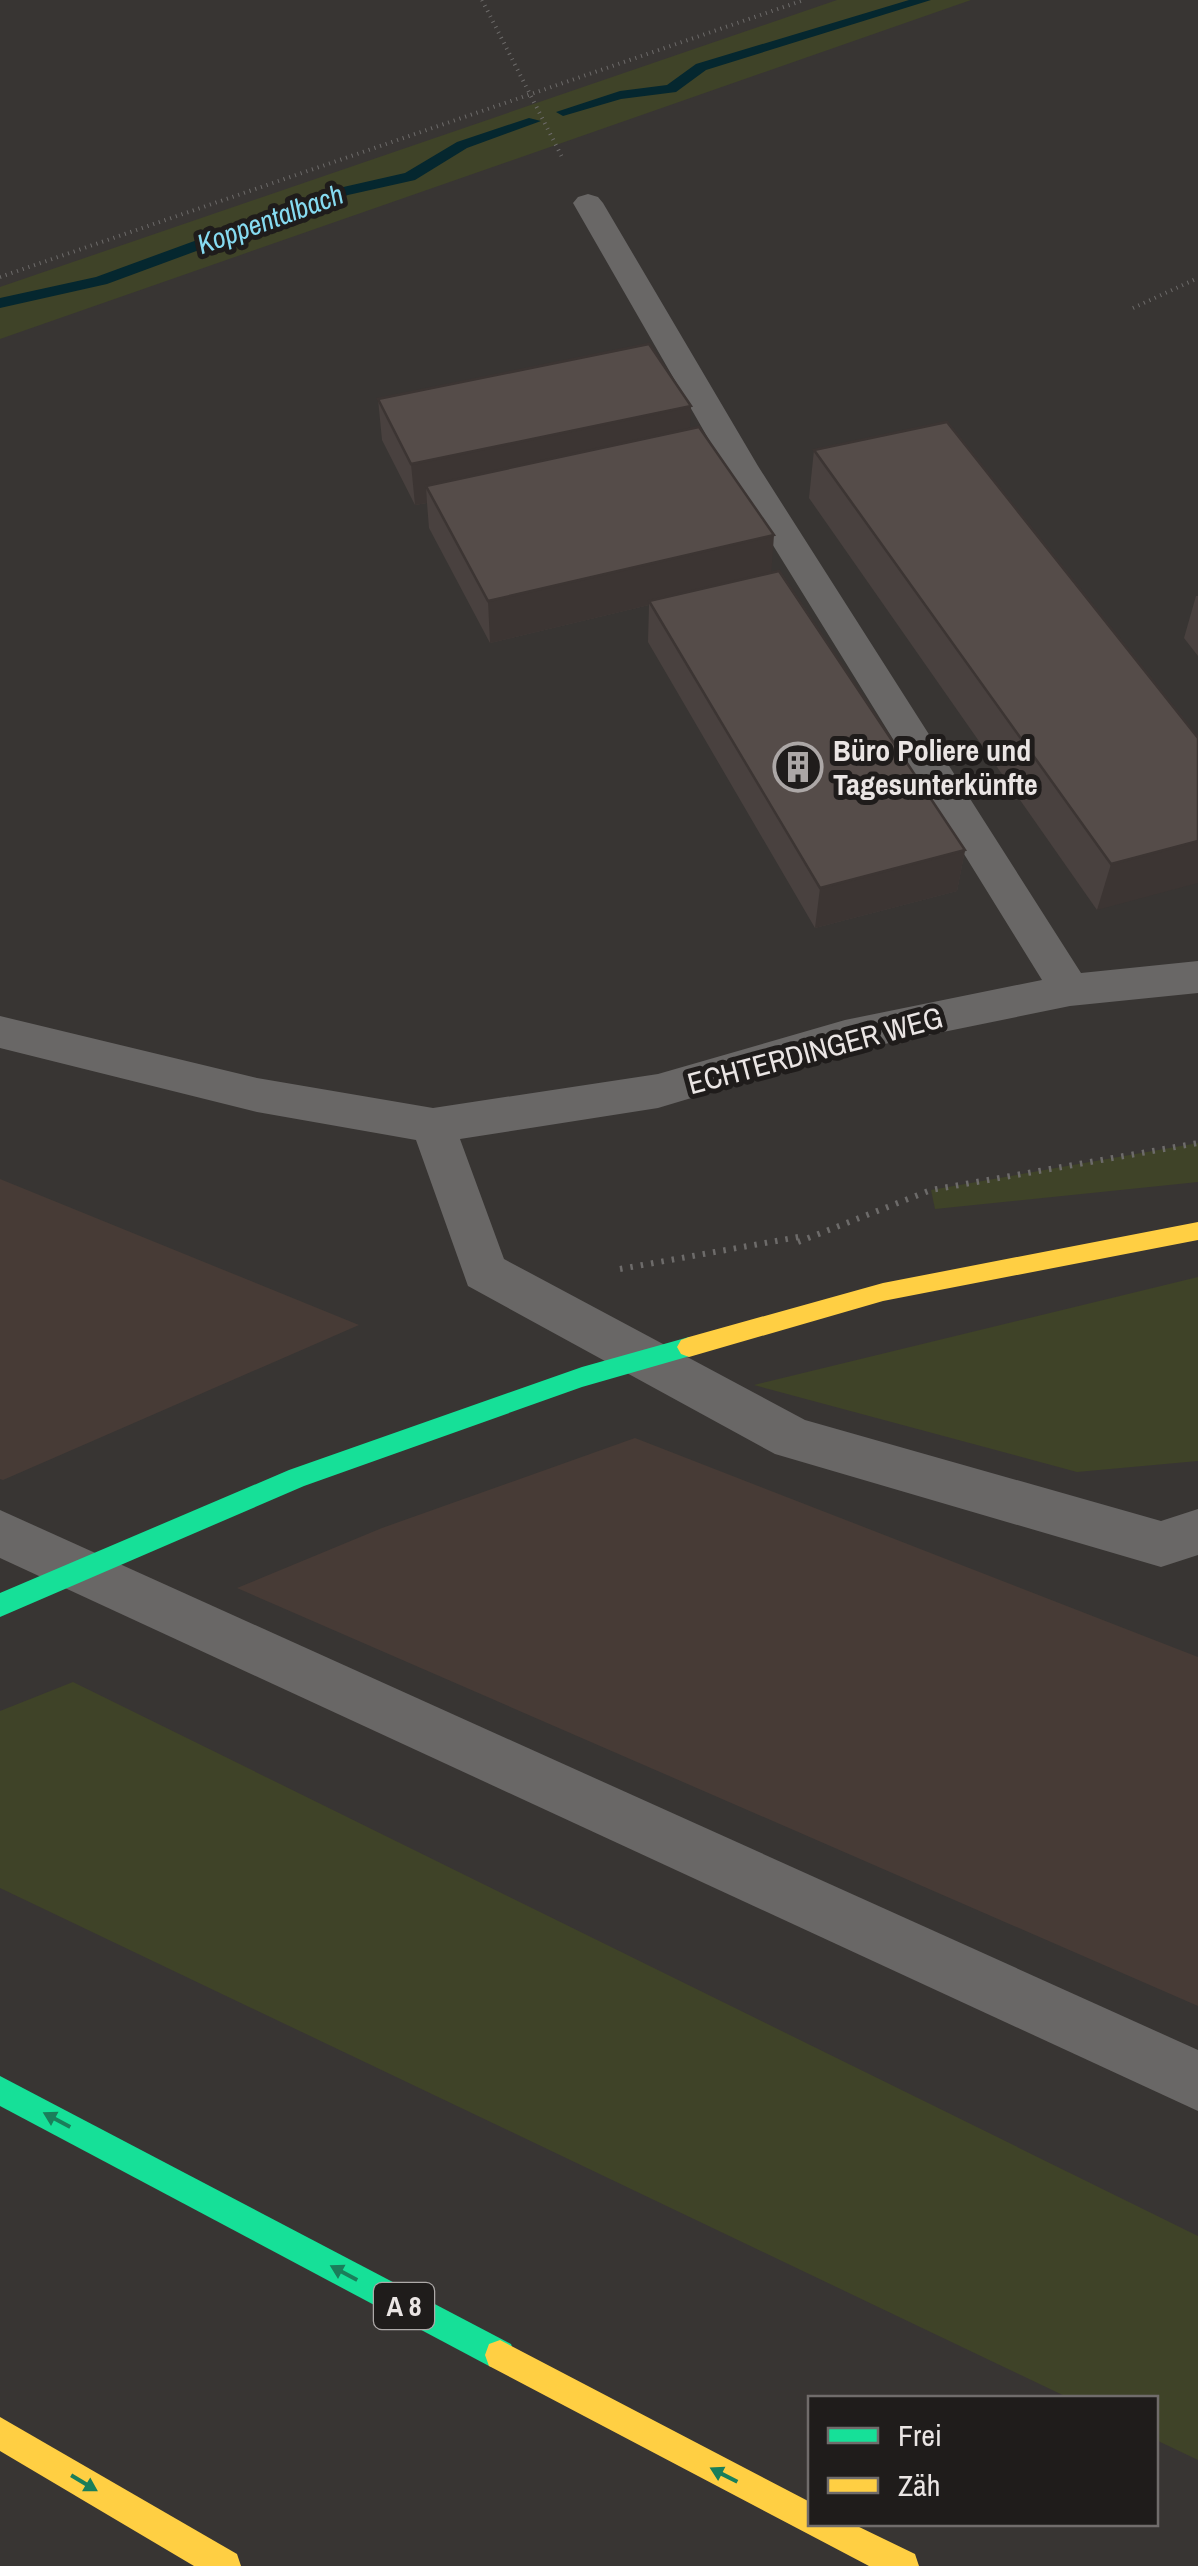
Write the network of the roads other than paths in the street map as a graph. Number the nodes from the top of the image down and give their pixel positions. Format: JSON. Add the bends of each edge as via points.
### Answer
{"nodes":[{"id":1,"x":588,"y":203,"type":"road end"},
{"id":2,"x":1198,"y":977,"type":"edge"},
{"id":3,"x":1070,"y":990,"type":"junction"},
{"id":4,"x":0,"y":1032,"type":"edge"},
{"id":5,"x":433,"y":1126,"type":"junction"},
{"id":6,"x":1198,"y":1231,"type":"edge"},
{"id":7,"x":1198,"y":1532,"type":"edge"},
{"id":8,"x":0,"y":1533,"type":"edge"},
{"id":9,"x":0,"y":1605,"type":"edge"},
{"id":10,"x":1198,"y":2081,"type":"edge"},
{"id":11,"x":0,"y":2090,"type":"edge"},
{"id":12,"x":0,"y":2433,"type":"edge"},
{"id":13,"x":808,"y":2518,"type":"edge"},
{"id":14,"x":824,"y":2526,"type":"edge"},
{"id":15,"x":225,"y":2566,"type":"edge"},
{"id":16,"x":904,"y":2566,"type":"edge"}],
"edges":[{"from":1,"to":3,"type":"lane","via":[[741,466]]},
{"from":2,"to":3,"type":"lane","name":"ECHTERDINGER WEG"},
{"from":3,"to":5,"type":"lane","name":"ECHTERDINGER WEG","via":[[844,1036],[658,1091]]},
{"from":4,"to":5,"type":"lane","name":"ECHTERDINGER WEG","via":[[257,1095]]},
{"from":5,"to":7,"type":"lane","via":[[485,1272],[793,1440],[1161,1544]]},
{"from":6,"to":9,"type":"main road","via":[[883,1292],[582,1378],[297,1478]]},
{"from":8,"to":10,"type":"lane"},
{"from":13,"to":11,"type":"main road","number":"A 8","one_way":true},
{"from":12,"to":15,"type":"main road","one_way":true},
{"from":14,"to":16,"type":"main road"}]}
